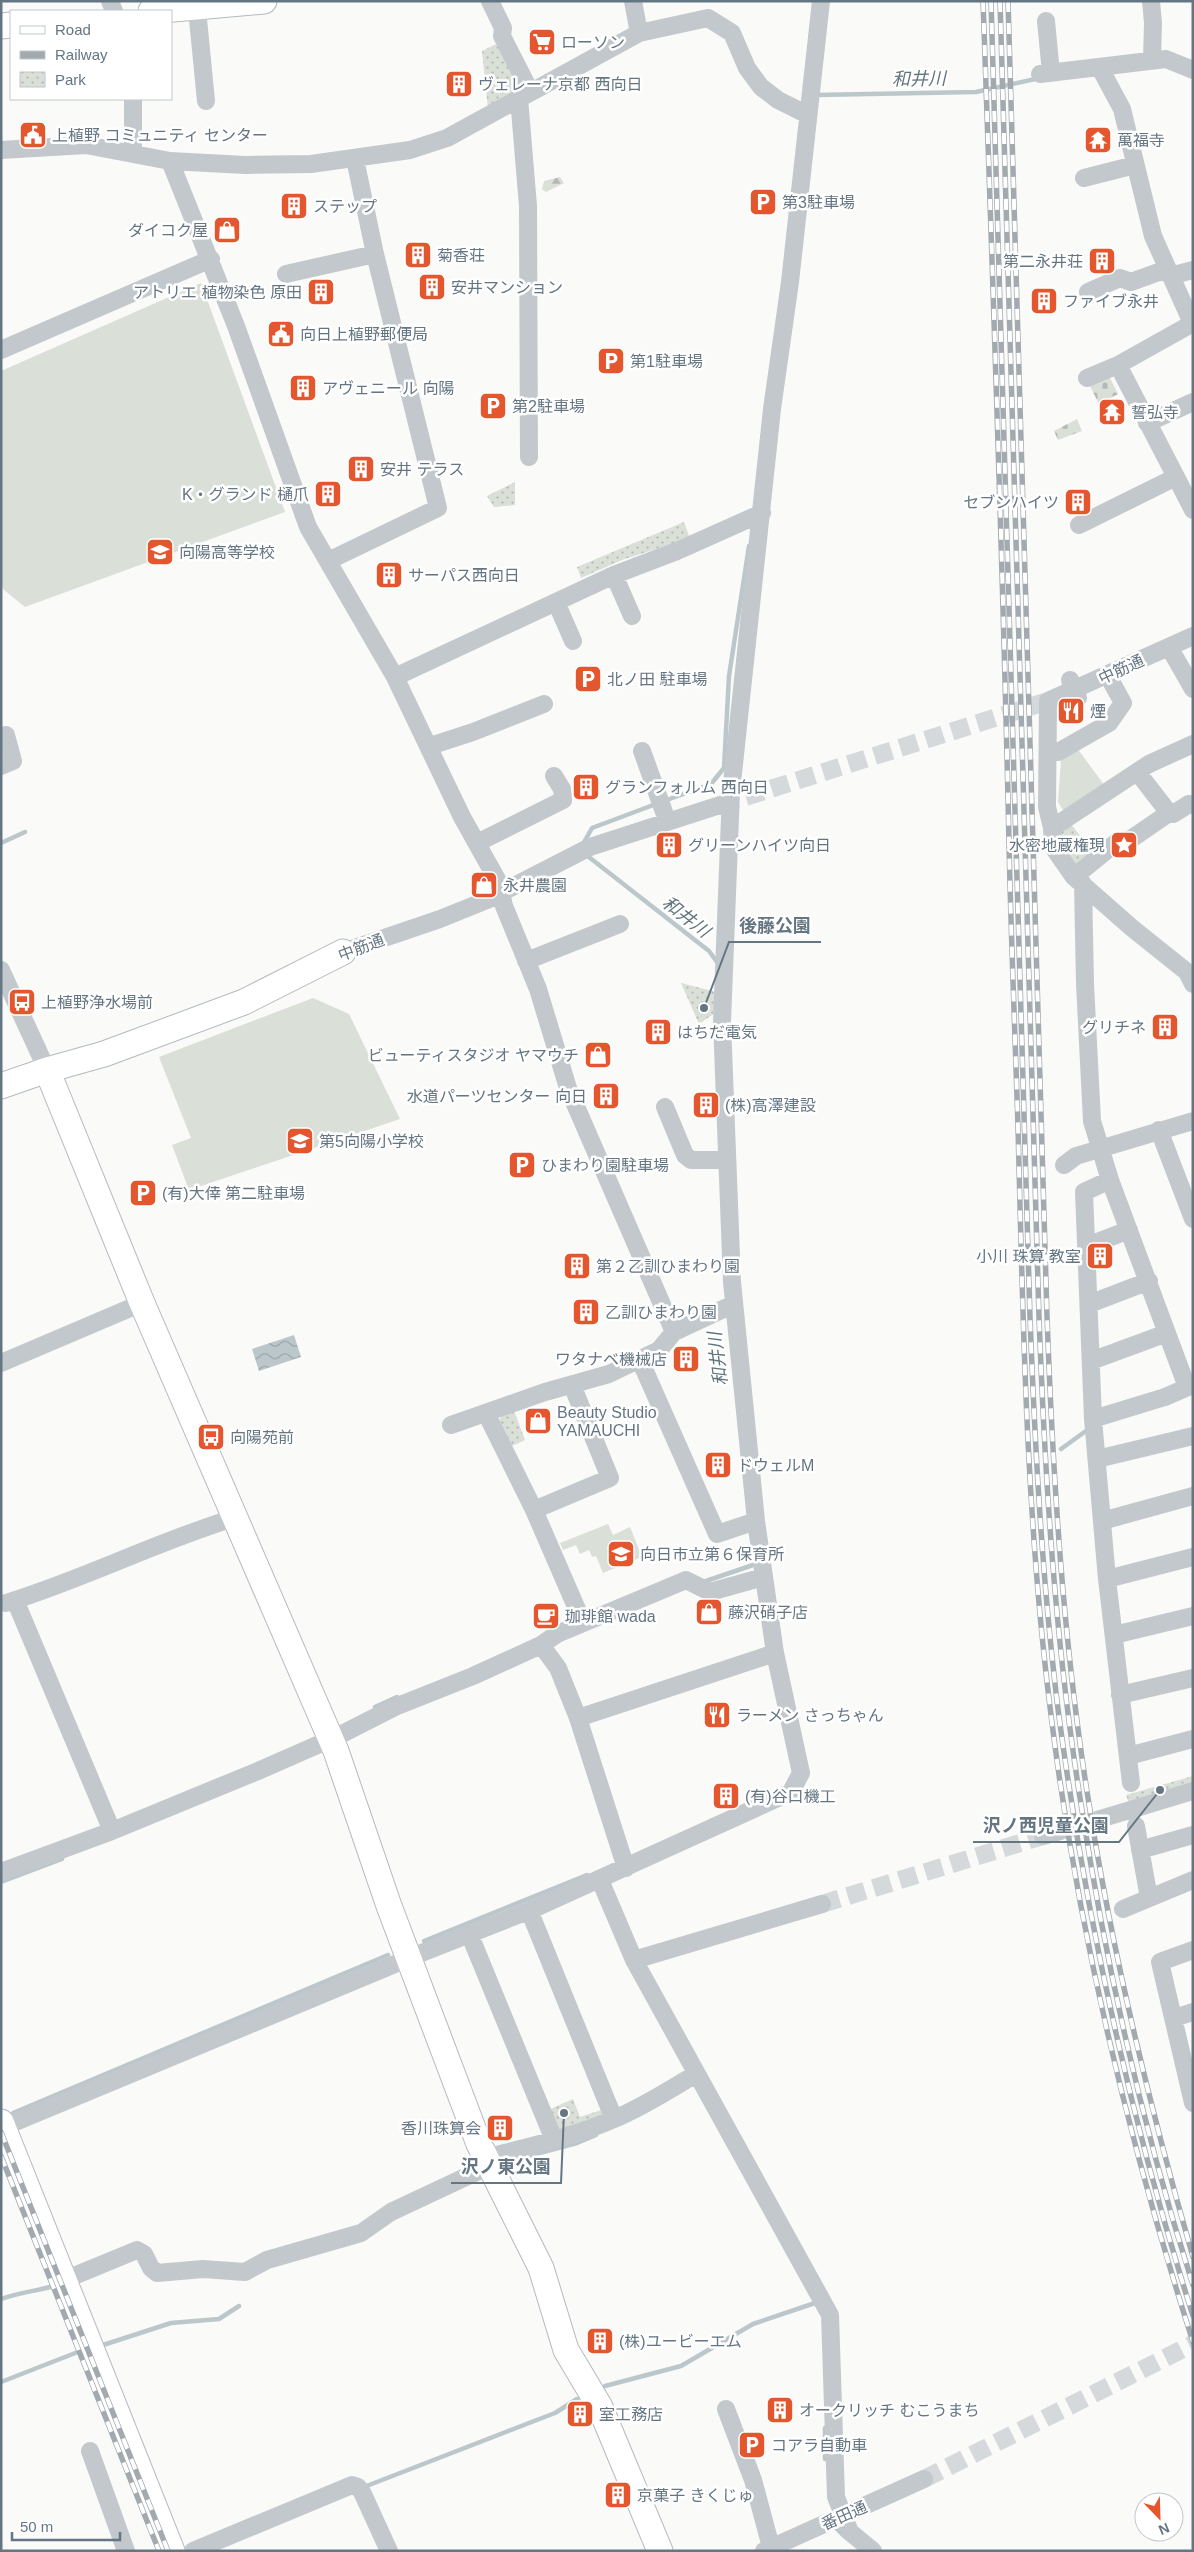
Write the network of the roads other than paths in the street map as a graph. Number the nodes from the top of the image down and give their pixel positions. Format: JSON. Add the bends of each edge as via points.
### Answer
{"nodes":[{"id":1,"x":264,"y":1,"type":"edge"},
{"id":2,"x":490,"y":1,"type":"edge"},
{"id":3,"x":633,"y":1,"type":"edge"},
{"id":4,"x":821,"y":1,"type":"edge"},
{"id":5,"x":1151,"y":1,"type":"edge"},
{"id":6,"x":197,"y":9,"type":"junction"},
{"id":7,"x":172,"y":10,"type":"edge"},
{"id":8,"x":1046,"y":21,"type":"dead end"},
{"id":9,"x":638,"y":33,"type":"junction"},
{"id":10,"x":1152,"y":59,"type":"junction"},
{"id":11,"x":1100,"y":68,"type":"junction"},
{"id":12,"x":1193,"y":70,"type":"edge"},
{"id":13,"x":524,"y":94,"type":"junction"},
{"id":14,"x":133,"y":100,"type":"edge"},
{"id":15,"x":206,"y":101,"type":"dead end"},
{"id":16,"x":808,"y":114,"type":"junction"},
{"id":17,"x":1,"y":150,"type":"edge"},
{"id":18,"x":134,"y":153,"type":"junction"},
{"id":19,"x":355,"y":159,"type":"junction"},
{"id":20,"x":170,"y":160,"type":"junction"},
{"id":21,"x":1135,"y":165,"type":"junction"},
{"id":22,"x":1084,"y":178,"type":"dead end"},
{"id":23,"x":375,"y":254,"type":"junction"},
{"id":24,"x":211,"y":259,"type":"junction"},
{"id":25,"x":1193,"y":270,"type":"edge"},
{"id":26,"x":1169,"y":272,"type":"junction"},
{"id":27,"x":286,"y":274,"type":"dead end"},
{"id":28,"x":1088,"y":292,"type":"dead end"},
{"id":29,"x":1192,"y":323,"type":"edge"},
{"id":30,"x":1,"y":350,"type":"edge"},
{"id":31,"x":1118,"y":365,"type":"junction"},
{"id":32,"x":1087,"y":378,"type":"dead end"},
{"id":33,"x":1193,"y":402,"type":"edge"},
{"id":34,"x":1147,"y":423,"type":"junction"},
{"id":35,"x":529,"y":457,"type":"dead end"},
{"id":36,"x":1176,"y":477,"type":"junction"},
{"id":37,"x":1193,"y":510,"type":"edge"},
{"id":38,"x":762,"y":513,"type":"junction"},
{"id":39,"x":1079,"y":525,"type":"dead end"},
{"id":40,"x":328,"y":561,"type":"junction"},
{"id":41,"x":614,"y":575,"type":"junction"},
{"id":42,"x":556,"y":602,"type":"junction"},
{"id":43,"x":632,"y":616,"type":"dead end"},
{"id":44,"x":1193,"y":636,"type":"edge"},
{"id":45,"x":573,"y":641,"type":"dead end"},
{"id":46,"x":1170,"y":650,"type":"junction"},
{"id":47,"x":395,"y":677,"type":"junction"},
{"id":48,"x":1070,"y":680,"type":"dead end"},
{"id":49,"x":1112,"y":683,"type":"junction"},
{"id":50,"x":1193,"y":689,"type":"edge"},
{"id":51,"x":1078,"y":698,"type":"junction"},
{"id":52,"x":544,"y":704,"type":"dead end"},
{"id":53,"x":6,"y":734,"type":"dead end"},
{"id":54,"x":1193,"y":744,"type":"edge"},
{"id":55,"x":430,"y":746,"type":"junction"},
{"id":56,"x":642,"y":751,"type":"dead end"},
{"id":57,"x":1058,"y":752,"type":"junction"},
{"id":58,"x":1,"y":766,"type":"edge"},
{"id":59,"x":1138,"y":773,"type":"junction"},
{"id":60,"x":554,"y":776,"type":"dead end"},
{"id":61,"x":725,"y":799,"type":"junction"},
{"id":62,"x":1193,"y":805,"type":"edge"},
{"id":63,"x":664,"y":812,"type":"junction"},
{"id":64,"x":1170,"y":813,"type":"junction"},
{"id":65,"x":1052,"y":828,"type":"junction"},
{"id":66,"x":477,"y":843,"type":"junction"},
{"id":67,"x":586,"y":850,"type":"junction"},
{"id":68,"x":1079,"y":880,"type":"junction"},
{"id":69,"x":500,"y":894,"type":"junction"},
{"id":70,"x":620,"y":924,"type":"dead end"},
{"id":71,"x":342,"y":952,"type":"joint"},
{"id":72,"x":526,"y":961,"type":"junction"},
{"id":73,"x":1,"y":970,"type":"edge"},
{"id":74,"x":1191,"y":975,"type":"edge"},
{"id":75,"x":47,"y":1070,"type":"junction"},
{"id":76,"x":1,"y":1086,"type":"edge"},
{"id":77,"x":665,"y":1108,"type":"dead end"},
{"id":78,"x":1193,"y":1121,"type":"edge"},
{"id":79,"x":1159,"y":1130,"type":"junction"},
{"id":80,"x":1101,"y":1149,"type":"junction"},
{"id":81,"x":726,"y":1160,"type":"junction"},
{"id":82,"x":1064,"y":1165,"type":"dead end"},
{"id":83,"x":1110,"y":1180,"type":"junction"},
{"id":84,"x":1193,"y":1219,"type":"edge"},
{"id":85,"x":1129,"y":1230,"type":"junction"},
{"id":86,"x":1087,"y":1246,"type":"junction"},
{"id":87,"x":1149,"y":1281,"type":"junction"},
{"id":88,"x":142,"y":1303,"type":"junction"},
{"id":89,"x":734,"y":1304,"type":"junction"},
{"id":90,"x":1089,"y":1304,"type":"junction"},
{"id":91,"x":674,"y":1332,"type":"junction"},
{"id":92,"x":1167,"y":1333,"type":"junction"},
{"id":93,"x":640,"y":1360,"type":"junction"},
{"id":94,"x":1091,"y":1361,"type":"junction"},
{"id":95,"x":1,"y":1363,"type":"edge"},
{"id":96,"x":572,"y":1385,"type":"junction"},
{"id":97,"x":1190,"y":1386,"type":"edge"},
{"id":98,"x":486,"y":1413,"type":"junction"},
{"id":99,"x":1093,"y":1419,"type":"junction"},
{"id":100,"x":451,"y":1425,"type":"dead end"},
{"id":101,"x":1193,"y":1436,"type":"edge"},
{"id":102,"x":1097,"y":1459,"type":"junction"},
{"id":103,"x":1193,"y":1496,"type":"edge"},
{"id":104,"x":534,"y":1510,"type":"junction"},
{"id":105,"x":234,"y":1518,"type":"junction"},
{"id":106,"x":756,"y":1521,"type":"junction"},
{"id":107,"x":1102,"y":1521,"type":"junction"},
{"id":108,"x":1193,"y":1557,"type":"edge"},
{"id":109,"x":764,"y":1578,"type":"junction"},
{"id":110,"x":1107,"y":1578,"type":"junction"},
{"id":111,"x":1193,"y":1616,"type":"edge"},
{"id":112,"x":583,"y":1623,"type":"junction"},
{"id":113,"x":1114,"y":1635,"type":"junction"},
{"id":114,"x":546,"y":1641,"type":"junction"},
{"id":115,"x":775,"y":1653,"type":"junction"},
{"id":116,"x":1193,"y":1678,"type":"edge"},
{"id":117,"x":1120,"y":1695,"type":"junction"},
{"id":118,"x":578,"y":1718,"type":"junction"},
{"id":119,"x":330,"y":1739,"type":"junction"},
{"id":120,"x":1193,"y":1739,"type":"edge"},
{"id":121,"x":1128,"y":1756,"type":"junction"},
{"id":122,"x":1131,"y":1783,"type":"dead end"},
{"id":123,"x":1193,"y":1791,"type":"edge"},
{"id":124,"x":1100,"y":1819,"type":"tunnel mouth"},
{"id":125,"x":1136,"y":1826,"type":"dead end"},
{"id":126,"x":1060,"y":1831,"type":"tunnel mouth"},
{"id":127,"x":112,"y":1832,"type":"junction"},
{"id":128,"x":1193,"y":1834,"type":"edge"},
{"id":129,"x":1043,"y":1836,"type":"tunnel mouth"},
{"id":130,"x":1140,"y":1850,"type":"junction"},
{"id":131,"x":626,"y":1868,"type":"junction"},
{"id":132,"x":1,"y":1872,"type":"edge"},
{"id":133,"x":600,"y":1880,"type":"junction"},
{"id":134,"x":1193,"y":1880,"type":"edge"},
{"id":135,"x":1149,"y":1898,"type":"junction"},
{"id":136,"x":822,"y":1904,"type":"tunnel mouth"},
{"id":137,"x":1123,"y":1909,"type":"dead end"},
{"id":138,"x":529,"y":1910,"type":"junction"},
{"id":139,"x":468,"y":1933,"type":"junction"},
{"id":140,"x":1193,"y":1950,"type":"edge"},
{"id":141,"x":409,"y":1958,"type":"junction"},
{"id":142,"x":634,"y":1960,"type":"junction"},
{"id":143,"x":1193,"y":2012,"type":"edge"},
{"id":144,"x":1174,"y":2018,"type":"junction"},
{"id":145,"x":696,"y":2074,"type":"junction"},
{"id":146,"x":1189,"y":2074,"type":"edge"},
{"id":147,"x":1193,"y":2103,"type":"edge"},
{"id":148,"x":614,"y":2119,"type":"junction"},
{"id":149,"x":2,"y":2126,"type":"edge"},
{"id":150,"x":554,"y":2140,"type":"junction"},
{"id":151,"x":487,"y":2162,"type":"junction"},
{"id":152,"x":64,"y":2280,"type":"junction"},
{"id":153,"x":726,"y":2409,"type":"dead end"},
{"id":154,"x":90,"y":2452,"type":"dead end"},
{"id":155,"x":924,"y":2479,"type":"tunnel mouth"},
{"id":156,"x":843,"y":2516,"type":"junction"},
{"id":157,"x":795,"y":2545,"type":"edge"},
{"id":158,"x":768,"y":2549,"type":"edge"},
{"id":159,"x":126,"y":2551,"type":"edge"},
{"id":160,"x":172,"y":2551,"type":"edge"},
{"id":161,"x":193,"y":2551,"type":"edge"},
{"id":162,"x":389,"y":2551,"type":"edge"},
{"id":163,"x":660,"y":2551,"type":"edge"},
{"id":164,"x":873,"y":2551,"type":"edge"}],
"edges":[{"from":1,"to":6,"type":"street"},
{"from":2,"to":13,"type":"street","via":[[503,28],[502,36]]},
{"from":3,"to":9,"type":"street"},
{"from":4,"to":16,"type":"street"},
{"from":5,"to":10,"type":"street","via":[[1154,23]]},
{"from":6,"to":7,"type":"street"},
{"from":6,"to":15,"type":"street"},
{"from":8,"to":11,"type":"street","via":[[1045,74]]},
{"from":9,"to":13,"type":"street"},
{"from":9,"to":16,"type":"street","via":[[708,18],[732,33],[747,68],[761,87],[778,100]]},
{"from":10,"to":11,"type":"street"},
{"from":10,"to":12,"type":"street","via":[[1176,61]]},
{"from":11,"to":21,"type":"street","via":[[1122,109]]},
{"from":13,"to":19,"type":"street","via":[[429,145]]},
{"from":13,"to":35,"type":"street"},
{"from":14,"to":18,"type":"street"},
{"from":16,"to":38,"type":"street"},
{"from":17,"to":18,"type":"street","via":[[86,145]]},
{"from":18,"to":20,"type":"street"},
{"from":19,"to":20,"type":"street","via":[[311,164]]},
{"from":19,"to":23,"type":"street"},
{"from":20,"to":24,"type":"street"},
{"from":21,"to":22,"type":"street"},
{"from":21,"to":26,"type":"street","via":[[1153,236]]},
{"from":23,"to":27,"type":"street"},
{"from":23,"to":40,"type":"street","via":[[438,508]]},
{"from":24,"to":30,"type":"street"},
{"from":24,"to":40,"type":"street","via":[[308,527]]},
{"from":25,"to":26,"type":"street"},
{"from":26,"to":28,"type":"street","via":[[1131,282],[1120,278]]},
{"from":26,"to":29,"type":"street"},
{"from":29,"to":31,"type":"street"},
{"from":31,"to":32,"type":"street"},
{"from":31,"to":34,"type":"street"},
{"from":33,"to":34,"type":"street"},
{"from":34,"to":36,"type":"street"},
{"from":36,"to":37,"type":"street"},
{"from":36,"to":39,"type":"street"},
{"from":38,"to":41,"type":"street"},
{"from":38,"to":61,"type":"street"},
{"from":40,"to":47,"type":"street"},
{"from":41,"to":42,"type":"street"},
{"from":41,"to":43,"type":"street"},
{"from":42,"to":45,"type":"street"},
{"from":42,"to":47,"type":"street"},
{"from":44,"to":46,"type":"street","name":"中筋通"},
{"from":46,"to":49,"type":"street"},
{"from":46,"to":50,"type":"street"},
{"from":46,"to":65,"type":"street","name":"中筋通","via":[[1048,701],[1047,807]]},
{"from":47,"to":55,"type":"street"},
{"from":48,"to":51,"type":"street","bridge":true},
{"from":49,"to":51,"type":"street"},
{"from":49,"to":57,"type":"street","via":[[1123,703],[1109,723]]},
{"from":51,"to":57,"type":"street","via":[[1079,701],[1061,709],[1057,717]]},
{"from":52,"to":55,"type":"street"},
{"from":53,"to":58,"type":"street","via":[[13,761]]},
{"from":54,"to":59,"type":"street","via":[[1149,764]]},
{"from":55,"to":66,"type":"street"},
{"from":56,"to":63,"type":"street"},
{"from":57,"to":65,"type":"street"},
{"from":59,"to":64,"type":"street"},
{"from":59,"to":65,"type":"street"},
{"from":60,"to":66,"type":"street","via":[[562,789],[563,800]]},
{"from":61,"to":63,"type":"street"},
{"from":61,"to":67,"type":"street","name":"中筋通"},
{"from":61,"to":81,"type":"street","via":[[722,1022]]},
{"from":62,"to":64,"type":"street"},
{"from":63,"to":67,"type":"street","via":[[598,833]]},
{"from":64,"to":68,"type":"street","via":[[1131,839],[1117,842]]},
{"from":65,"to":68,"type":"street","via":[[1053,847]]},
{"from":66,"to":69,"type":"street","via":[[499,883]]},
{"from":67,"to":69,"type":"street","name":"中筋通"},
{"from":68,"to":74,"type":"street"},
{"from":68,"to":80,"type":"street","via":[[1092,1121]]},
{"from":69,"to":71,"type":"street","name":"中筋通","via":[[440,919]]},
{"from":69,"to":72,"type":"street"},
{"from":70,"to":72,"type":"street"},
{"from":71,"to":75,"type":"street","name":"中筋通","via":[[244,1002],[112,1052]]},
{"from":72,"to":91,"type":"street","via":[[568,1088]]},
{"from":73,"to":75,"type":"street"},
{"from":75,"to":76,"type":"street","name":"中筋通"},
{"from":75,"to":88,"type":"street"},
{"from":77,"to":81,"type":"street","via":[[685,1155],[691,1160]]},
{"from":78,"to":79,"type":"street"},
{"from":79,"to":80,"type":"street"},
{"from":79,"to":84,"type":"street"},
{"from":80,"to":82,"type":"street","via":[[1076,1156]]},
{"from":80,"to":83,"type":"street"},
{"from":81,"to":89,"type":"street"},
{"from":83,"to":85,"type":"street"},
{"from":83,"to":86,"type":"street","via":[[1084,1192]]},
{"from":85,"to":86,"type":"street"},
{"from":85,"to":87,"type":"street"},
{"from":86,"to":90,"type":"street"},
{"from":87,"to":90,"type":"street"},
{"from":87,"to":92,"type":"street"},
{"from":88,"to":95,"type":"street"},
{"from":88,"to":105,"type":"street"},
{"from":89,"to":91,"type":"street"},
{"from":89,"to":106,"type":"street"},
{"from":90,"to":94,"type":"street"},
{"from":91,"to":93,"type":"street","via":[[659,1350]]},
{"from":92,"to":94,"type":"street"},
{"from":92,"to":97,"type":"street"},
{"from":93,"to":96,"type":"street"},
{"from":93,"to":106,"type":"street","via":[[717,1534]]},
{"from":94,"to":99,"type":"street"},
{"from":96,"to":98,"type":"street"},
{"from":96,"to":104,"type":"street","via":[[610,1478]]},
{"from":97,"to":99,"type":"street"},
{"from":98,"to":100,"type":"street"},
{"from":98,"to":104,"type":"street"},
{"from":99,"to":102,"type":"street"},
{"from":101,"to":102,"type":"street"},
{"from":102,"to":107,"type":"street"},
{"from":103,"to":107,"type":"street"},
{"from":104,"to":112,"type":"street"},
{"from":105,"to":119,"type":"street"},
{"from":105,"to":127,"type":"street","via":[[11,1601]]},
{"from":106,"to":109,"type":"street"},
{"from":107,"to":110,"type":"street"},
{"from":108,"to":110,"type":"street"},
{"from":109,"to":112,"type":"street","via":[[710,1592],[686,1580]]},
{"from":109,"to":115,"type":"street"},
{"from":110,"to":113,"type":"street"},
{"from":111,"to":113,"type":"street"},
{"from":112,"to":114,"type":"street"},
{"from":113,"to":117,"type":"street"},
{"from":114,"to":118,"type":"street"},
{"from":114,"to":119,"type":"street"},
{"from":115,"to":118,"type":"street"},
{"from":115,"to":131,"type":"street","via":[[801,1773],[791,1792]]},
{"from":116,"to":117,"type":"street"},
{"from":117,"to":121,"type":"street"},
{"from":118,"to":131,"type":"street"},
{"from":119,"to":127,"type":"street"},
{"from":119,"to":141,"type":"street"},
{"from":120,"to":121,"type":"street"},
{"from":121,"to":122,"type":"street"},
{"from":123,"to":124,"type":"street"},
{"from":125,"to":130,"type":"street"},
{"from":126,"to":129,"type":"street"},
{"from":127,"to":132,"type":"street"},
{"from":128,"to":130,"type":"street"},
{"from":130,"to":135,"type":"street"},
{"from":131,"to":133,"type":"street"},
{"from":133,"to":138,"type":"street"},
{"from":133,"to":142,"type":"street"},
{"from":134,"to":135,"type":"street"},
{"from":135,"to":137,"type":"street"},
{"from":136,"to":142,"type":"street"},
{"from":138,"to":139,"type":"street"},
{"from":138,"to":148,"type":"street"},
{"from":139,"to":141,"type":"street"},
{"from":139,"to":150,"type":"street"},
{"from":140,"to":144,"type":"street","via":[[1160,1962]]},
{"from":141,"to":149,"type":"street"},
{"from":141,"to":151,"type":"street"},
{"from":142,"to":145,"type":"street"},
{"from":143,"to":144,"type":"street"},
{"from":144,"to":146,"type":"street"},
{"from":145,"to":148,"type":"street"},
{"from":145,"to":156,"type":"street","via":[[830,2315],[836,2497]]},
{"from":146,"to":147,"type":"street"},
{"from":148,"to":150,"type":"street"},
{"from":149,"to":152,"type":"street"},
{"from":150,"to":151,"type":"street"},
{"from":151,"to":152,"type":"street","via":[[391,2212],[361,2233],[267,2260],[245,2272],[203,2269],[157,2273],[144,2254],[137,2250]]},
{"from":151,"to":163,"type":"street","via":[[541,2268],[566,2350],[600,2407]]},
{"from":152,"to":160,"type":"street"},
{"from":153,"to":158,"type":"street","via":[[753,2480]]},
{"from":154,"to":159,"type":"street"},
{"from":155,"to":156,"type":"street","name":"番田通"},
{"from":156,"to":157,"type":"street","name":"番田通"},
{"from":156,"to":164,"type":"street","via":[[850,2532]]},
{"from":157,"to":158,"type":"street","name":"番田通"},
{"from":161,"to":162,"type":"street","via":[[352,2485],[360,2489]]}]}
